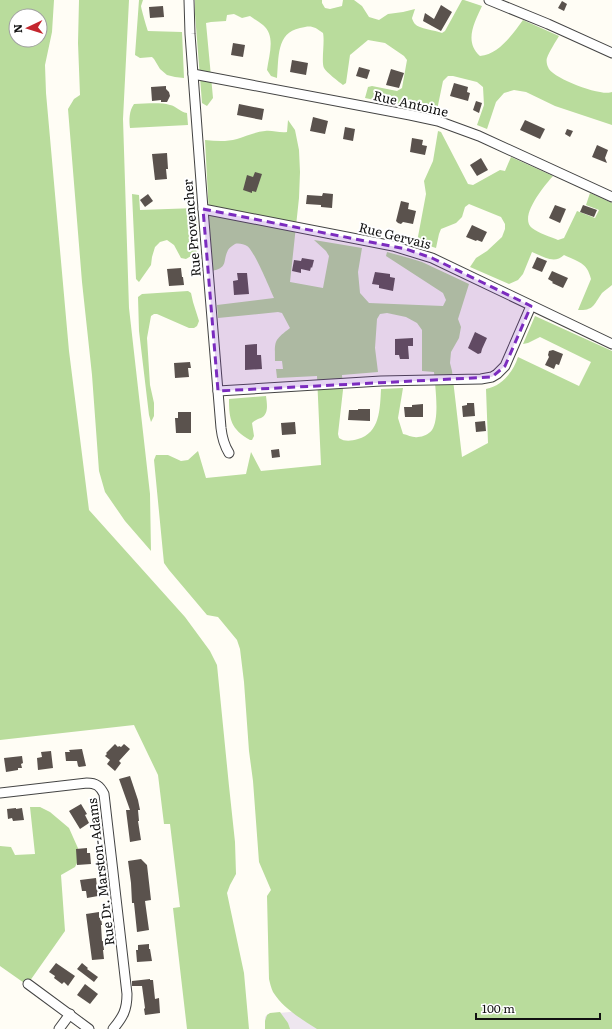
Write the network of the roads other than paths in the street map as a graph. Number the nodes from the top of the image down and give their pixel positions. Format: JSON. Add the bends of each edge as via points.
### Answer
{"nodes":[{"id":1,"x":189,"y":0,"type":"edge"},
{"id":2,"x":489,"y":0,"type":"edge"},
{"id":3,"x":612,"y":53,"type":"edge"},
{"id":4,"x":192,"y":74,"type":"junction"},
{"id":5,"x":612,"y":197,"type":"edge"},
{"id":6,"x":203,"y":209,"type":"junction"},
{"id":7,"x":531,"y":306,"type":"junction"},
{"id":8,"x":612,"y":344,"type":"edge"},
{"id":9,"x":218,"y":391,"type":"junction"},
{"id":10,"x":229,"y":453,"type":"dead end"},
{"id":11,"x":0,"y":793,"type":"edge"},
{"id":12,"x":28,"y":984,"type":"dead end"},
{"id":13,"x":70,"y":1014,"type":"junction"},
{"id":14,"x":59,"y":1029,"type":"edge"},
{"id":15,"x":89,"y":1029,"type":"edge"},
{"id":16,"x":113,"y":1029,"type":"edge"}],
"edges":[{"from":1,"to":4,"type":"street","name":"Rue Provencher"},
{"from":2,"to":3,"type":"street"},
{"from":4,"to":5,"type":"street","name":"Rue Antoine","via":[[438,121],[479,136]]},
{"from":4,"to":6,"type":"street","name":"Rue Provencher"},
{"from":6,"to":7,"type":"street","name":"Rue Gervais","via":[[406,249],[432,258]]},
{"from":6,"to":9,"type":"street","name":"Rue Provencher"},
{"from":7,"to":8,"type":"street","name":"Rue Gervais"},
{"from":7,"to":9,"type":"street","via":[[505,366],[492,377]]},
{"from":9,"to":10,"type":"street","name":"Rue Provencher","via":[[222,437]]},
{"from":11,"to":16,"type":"street","name":"Rue Dr. Marston-Adams","via":[[87,783],[98,785],[102,789],[127,994],[125,1011]]},
{"from":12,"to":13,"type":"street"},
{"from":13,"to":14,"type":"street"},
{"from":13,"to":15,"type":"street"}]}
